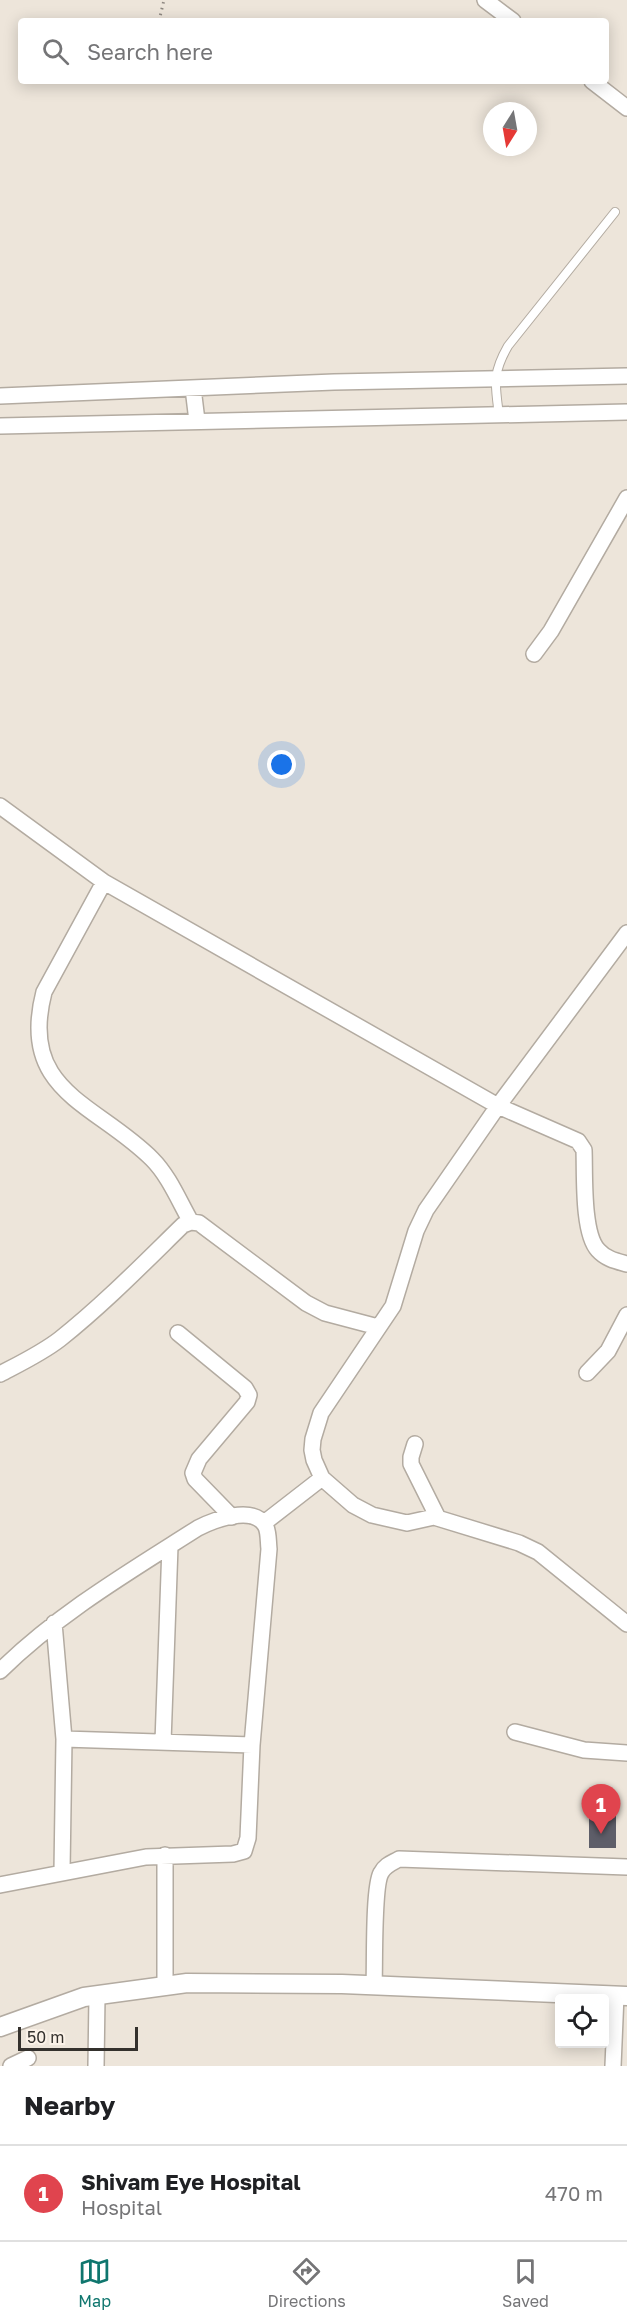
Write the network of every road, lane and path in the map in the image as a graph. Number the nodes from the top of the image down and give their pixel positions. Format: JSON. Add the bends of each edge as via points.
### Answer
{"nodes":[{"id":1,"x":164,"y":0,"type":"edge"},
{"id":2,"x":485,"y":0,"type":"edge"},
{"id":3,"x":160,"y":18,"type":"edge"},
{"id":4,"x":509,"y":18,"type":"edge"},
{"id":5,"x":596,"y":84,"type":"edge"},
{"id":6,"x":627,"y":108,"type":"edge"},
{"id":7,"x":615,"y":212,"type":"dead end"},
{"id":8,"x":627,"y":376,"type":"edge"},
{"id":9,"x":495,"y":379,"type":"junction"},
{"id":10,"x":193,"y":388,"type":"junction"},
{"id":11,"x":0,"y":396,"type":"edge"},
{"id":12,"x":627,"y":412,"type":"edge"},
{"id":13,"x":499,"y":415,"type":"junction"},
{"id":14,"x":197,"y":421,"type":"junction"},
{"id":15,"x":0,"y":426,"type":"edge"},
{"id":16,"x":627,"y":498,"type":"edge"},
{"id":17,"x":534,"y":654,"type":"dead end"},
{"id":18,"x":0,"y":806,"type":"edge"},
{"id":19,"x":104,"y":882,"type":"junction"},
{"id":20,"x":625,"y":941,"type":"edge"},
{"id":21,"x":498,"y":1106,"type":"junction"},
{"id":22,"x":191,"y":1222,"type":"junction"},
{"id":23,"x":627,"y":1264,"type":"edge"},
{"id":24,"x":627,"y":1315,"type":"edge"},
{"id":25,"x":378,"y":1327,"type":"junction"},
{"id":26,"x":178,"y":1333,"type":"dead end"},
{"id":27,"x":587,"y":1373,"type":"dead end"},
{"id":28,"x":0,"y":1374,"type":"edge"},
{"id":29,"x":415,"y":1444,"type":"dead end"},
{"id":30,"x":322,"y":1478,"type":"junction"},
{"id":31,"x":232,"y":1517,"type":"junction"},
{"id":32,"x":438,"y":1518,"type":"junction"},
{"id":33,"x":264,"y":1523,"type":"junction"},
{"id":34,"x":170,"y":1546,"type":"junction"},
{"id":35,"x":54,"y":1623,"type":"junction"},
{"id":36,"x":627,"y":1624,"type":"edge"},
{"id":37,"x":0,"y":1671,"type":"edge"},
{"id":38,"x":515,"y":1732,"type":"dead end"},
{"id":39,"x":64,"y":1739,"type":"junction"},
{"id":40,"x":163,"y":1742,"type":"junction"},
{"id":41,"x":252,"y":1745,"type":"junction"},
{"id":42,"x":627,"y":1753,"type":"edge"},
{"id":43,"x":165,"y":1855,"type":"junction"},
{"id":44,"x":627,"y":1867,"type":"edge"},
{"id":45,"x":62,"y":1872,"type":"junction"},
{"id":46,"x":0,"y":1885,"type":"edge"},
{"id":47,"x":165,"y":1986,"type":"junction"},
{"id":48,"x":374,"y":1986,"type":"junction"},
{"id":49,"x":97,"y":1995,"type":"junction"},
{"id":50,"x":621,"y":1995,"type":"edge"},
{"id":51,"x":0,"y":2027,"type":"edge"},
{"id":52,"x":28,"y":2058,"type":"dead end"},
{"id":53,"x":11,"y":2066,"type":"edge"},
{"id":54,"x":96,"y":2066,"type":"edge"},
{"id":55,"x":613,"y":2066,"type":"edge"}],
"edges":[{"from":1,"to":3,"type":"path"},
{"from":2,"to":4,"type":"street"},
{"from":5,"to":6,"type":"street"},
{"from":7,"to":9,"type":"lane","via":[[508,346],[498,362]]},
{"from":8,"to":9,"type":"street"},
{"from":9,"to":10,"type":"street"},
{"from":9,"to":13,"type":"lane"},
{"from":10,"to":11,"type":"street"},
{"from":10,"to":14,"type":"street"},
{"from":12,"to":13,"type":"street"},
{"from":13,"to":14,"type":"street"},
{"from":14,"to":15,"type":"street"},
{"from":16,"to":17,"type":"street"},
{"from":18,"to":19,"type":"street"},
{"from":19,"to":21,"type":"street"},
{"from":19,"to":22,"type":"street","via":[[44,992],[38,1030],[44,1060],[62,1087],[157,1164]]},
{"from":20,"to":21,"type":"street"},
{"from":21,"to":23,"type":"street","via":[[566,1134],[582,1145],[592,1239],[598,1250]]},
{"from":21,"to":25,"type":"street","via":[[426,1210],[393,1306]]},
{"from":22,"to":25,"type":"street","via":[[200,1223],[306,1303],[325,1313]]},
{"from":22,"to":28,"type":"street","via":[[59,1340]]},
{"from":24,"to":27,"type":"street","via":[[608,1351]]},
{"from":25,"to":30,"type":"street","via":[[321,1413],[312,1450]]},
{"from":26,"to":31,"type":"street","via":[[249,1395],[248,1402],[199,1459],[193,1473]]},
{"from":29,"to":32,"type":"street","via":[[411,1464]]},
{"from":30,"to":32,"type":"street","via":[[353,1505],[372,1515],[407,1523]]},
{"from":30,"to":33,"type":"street"},
{"from":31,"to":33,"type":"street","via":[[249,1516]]},
{"from":31,"to":34,"type":"street","via":[[198,1528]]},
{"from":32,"to":36,"type":"street","via":[[538,1552]]},
{"from":33,"to":41,"type":"street","via":[[269,1549]]},
{"from":34,"to":35,"type":"street"},
{"from":34,"to":40,"type":"street"},
{"from":35,"to":37,"type":"street"},
{"from":35,"to":39,"type":"street"},
{"from":38,"to":42,"type":"street","via":[[584,1750]]},
{"from":39,"to":40,"type":"street"},
{"from":39,"to":45,"type":"street"},
{"from":40,"to":41,"type":"street"},
{"from":41,"to":43,"type":"street","via":[[248,1838],[243,1851]]},
{"from":43,"to":45,"type":"street"},
{"from":43,"to":47,"type":"street"},
{"from":44,"to":48,"type":"street","via":[[399,1860],[388,1864],[380,1874],[377,1894]]},
{"from":45,"to":46,"type":"street"},
{"from":47,"to":48,"type":"street"},
{"from":47,"to":49,"type":"street"},
{"from":48,"to":50,"type":"street"},
{"from":49,"to":51,"type":"street"},
{"from":49,"to":54,"type":"street"},
{"from":50,"to":55,"type":"street"},
{"from":52,"to":53,"type":"street"}]}
